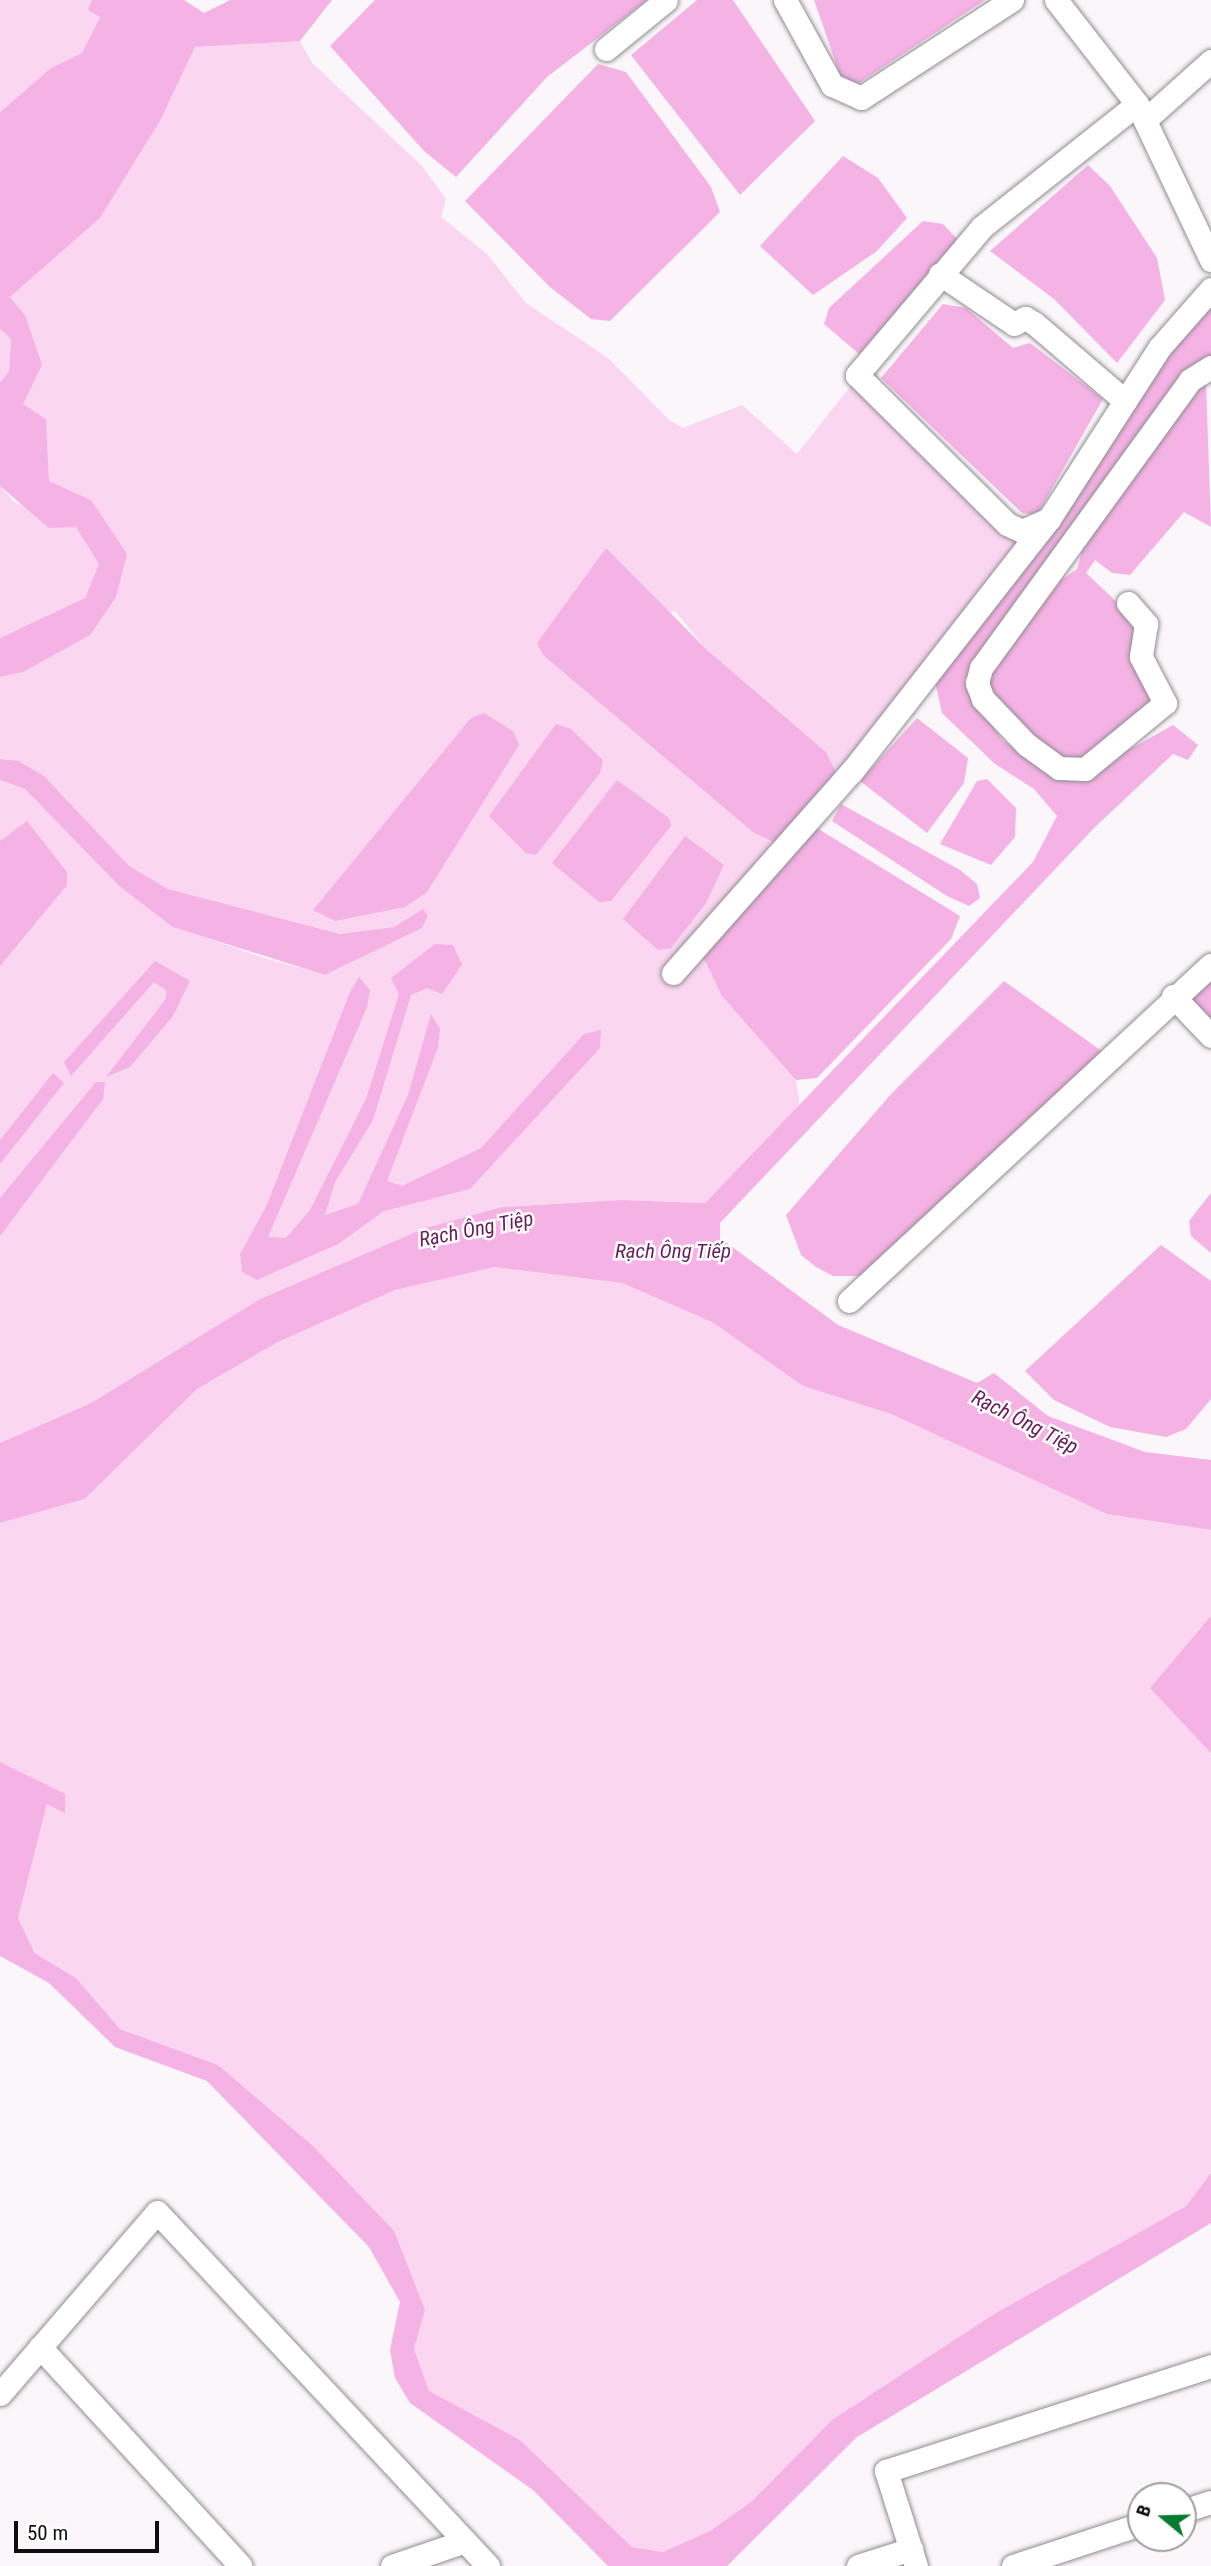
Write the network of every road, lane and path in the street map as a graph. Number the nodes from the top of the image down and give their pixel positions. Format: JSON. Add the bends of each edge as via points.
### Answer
{"nodes":[{"id":1,"x":666,"y":0,"type":"edge"},
{"id":2,"x":785,"y":0,"type":"edge"},
{"id":3,"x":1012,"y":0,"type":"edge"},
{"id":4,"x":1056,"y":0,"type":"edge"},
{"id":5,"x":606,"y":49,"type":"dead end"},
{"id":6,"x":1211,"y":61,"type":"edge"},
{"id":7,"x":1141,"y":112,"type":"junction"},
{"id":8,"x":1211,"y":260,"type":"edge"},
{"id":9,"x":940,"y":274,"type":"junction"},
{"id":10,"x":1211,"y":289,"type":"edge"},
{"id":11,"x":1211,"y":367,"type":"edge"},
{"id":12,"x":1125,"y":401,"type":"junction"},
{"id":13,"x":1049,"y":519,"type":"junction"},
{"id":14,"x":1128,"y":603,"type":"dead end"},
{"id":15,"x":1211,"y":965,"type":"edge"},
{"id":16,"x":673,"y":972,"type":"dead end"},
{"id":17,"x":1173,"y":996,"type":"junction"},
{"id":18,"x":1211,"y":1036,"type":"edge"},
{"id":19,"x":849,"y":1301,"type":"dead end"},
{"id":20,"x":40,"y":2347,"type":"junction"},
{"id":21,"x":1211,"y":2366,"type":"edge"},
{"id":22,"x":0,"y":2394,"type":"edge"},
{"id":23,"x":1127,"y":2529,"type":"edge"},
{"id":24,"x":465,"y":2541,"type":"junction"},
{"id":25,"x":913,"y":2558,"type":"edge"},
{"id":26,"x":241,"y":2566,"type":"edge"},
{"id":27,"x":392,"y":2566,"type":"edge"},
{"id":28,"x":488,"y":2566,"type":"edge"},
{"id":29,"x":858,"y":2566,"type":"edge"},
{"id":30,"x":1013,"y":2566,"type":"edge"}],
"edges":[{"from":1,"to":5,"type":"street"},
{"from":2,"to":3,"type":"street","via":[[832,85],[861,97]]},
{"from":4,"to":7,"type":"street"},
{"from":6,"to":7,"type":"street"},
{"from":7,"to":8,"type":"street"},
{"from":7,"to":9,"type":"street","via":[[982,227]]},
{"from":9,"to":12,"type":"street","via":[[1014,324],[1025,318],[1034,323]]},
{"from":9,"to":13,"type":"street","via":[[857,375],[1007,524],[1022,531]]},
{"from":10,"to":12,"type":"street","via":[[1160,347]]},
{"from":11,"to":14,"type":"street","via":[[1190,380],[981,668],[977,683],[983,699],[1027,745],[1059,768],[1085,769],[1165,703],[1141,657],[1146,624]]},
{"from":12,"to":13,"type":"street"},
{"from":13,"to":16,"type":"street","via":[[852,771]]},
{"from":15,"to":17,"type":"street"},
{"from":17,"to":18,"type":"street"},
{"from":17,"to":19,"type":"street"},
{"from":20,"to":22,"type":"street"},
{"from":20,"to":24,"type":"street","via":[[157,2212]]},
{"from":20,"to":26,"type":"street"},
{"from":21,"to":25,"type":"street","via":[[886,2471]]},
{"from":23,"to":30,"type":"street"},
{"from":24,"to":27,"type":"street"},
{"from":24,"to":28,"type":"street"},
{"from":25,"to":29,"type":"street"}]}
